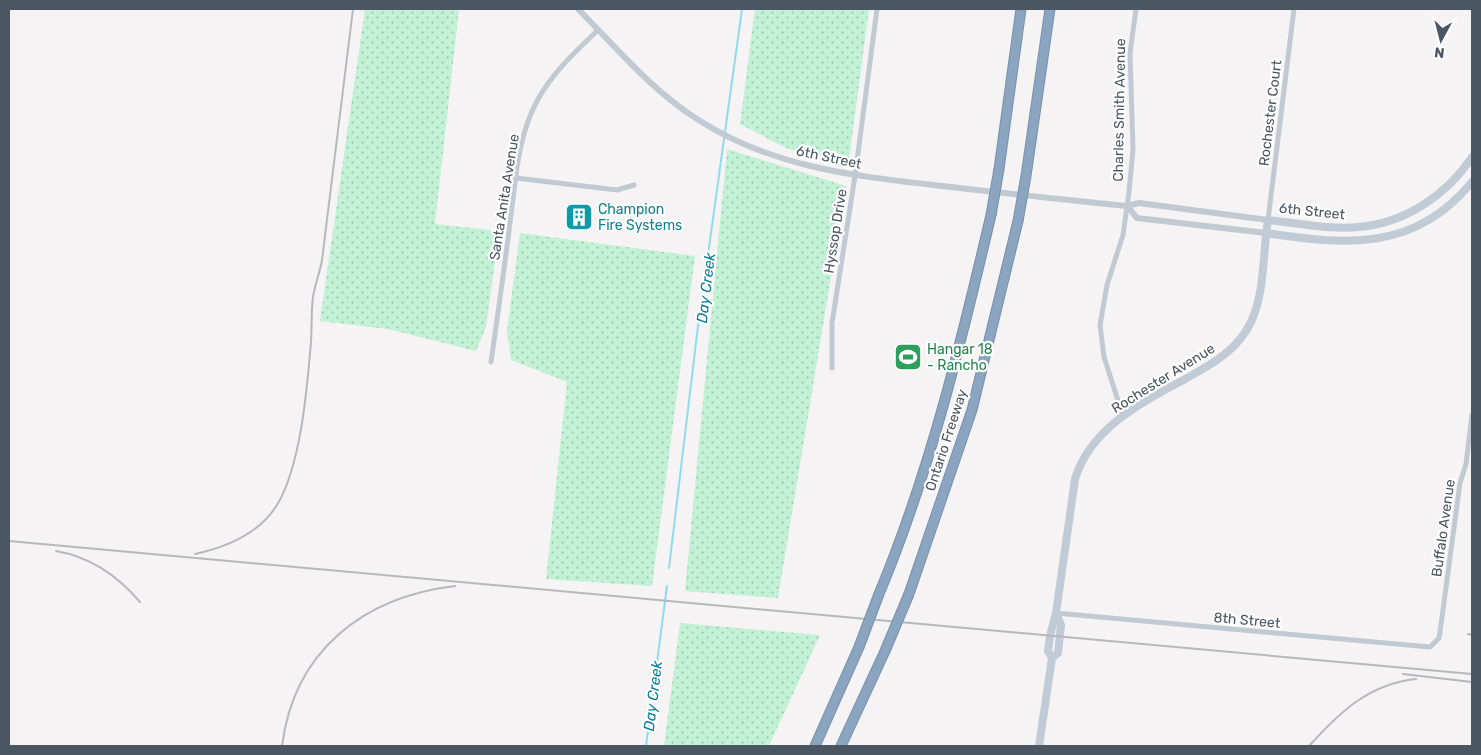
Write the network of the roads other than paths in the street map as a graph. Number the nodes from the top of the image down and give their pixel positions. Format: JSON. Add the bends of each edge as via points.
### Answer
{"nodes":[{"id":1,"x":578,"y":9,"type":"edge"},
{"id":2,"x":877,"y":9,"type":"edge"},
{"id":3,"x":1021,"y":9,"type":"edge"},
{"id":4,"x":1050,"y":9,"type":"edge"},
{"id":5,"x":1136,"y":9,"type":"edge"},
{"id":6,"x":1294,"y":9,"type":"edge"},
{"id":7,"x":598,"y":30,"type":"junction"},
{"id":8,"x":1472,"y":158,"type":"edge"},
{"id":9,"x":855,"y":176,"type":"junction"},
{"id":10,"x":516,"y":178,"type":"junction"},
{"id":11,"x":1472,"y":182,"type":"edge"},
{"id":12,"x":634,"y":185,"type":"dead end"},
{"id":13,"x":1127,"y":206,"type":"junction"},
{"id":14,"x":1268,"y":220,"type":"junction"},
{"id":15,"x":1266,"y":233,"type":"junction"},
{"id":16,"x":491,"y":362,"type":"dead end"},
{"id":17,"x":832,"y":368,"type":"dead end"},
{"id":18,"x":1472,"y":415,"type":"edge"},
{"id":19,"x":1123,"y":416,"type":"junction"},
{"id":20,"x":1471,"y":433,"type":"edge"},
{"id":21,"x":1056,"y":613,"type":"junction"},
{"id":22,"x":1435,"y":643,"type":"joint"},
{"id":23,"x":815,"y":746,"type":"edge"},
{"id":24,"x":841,"y":746,"type":"edge"},
{"id":25,"x":1039,"y":746,"type":"edge"}],
"edges":[{"from":1,"to":7,"type":"street","name":"6th Street"},
{"from":2,"to":9,"type":"street","name":"Hyssop Drive"},
{"from":3,"to":23,"type":"highway","name":"Ontario Freeway","bridge":true,"via":[[991,215],[957,359],[900,543]]},
{"from":4,"to":24,"type":"highway","name":"Ontario Freeway","bridge":true,"via":[[1018,221],[972,410],[909,594]]},
{"from":5,"to":13,"type":"street","name":"Charles Smith Avenue","via":[[1130,53],[1133,149]]},
{"from":6,"to":14,"type":"street","name":"Rochester Court"},
{"from":7,"to":9,"type":"street","name":"6th Street","via":[[664,96],[709,127],[741,144],[807,167]]},
{"from":7,"to":10,"type":"street","name":"Santa Anita Avenue","via":[[559,68],[537,102],[522,138]]},
{"from":8,"to":14,"type":"main road","name":"6th Street","via":[[1454,181],[1434,198],[1412,212],[1386,222],[1337,227]]},
{"from":9,"to":13,"type":"street","name":"6th Street"},
{"from":9,"to":17,"type":"street","name":"Hyssop Drive","via":[[832,322]]},
{"from":10,"to":12,"type":"street","via":[[617,190]]},
{"from":10,"to":16,"type":"street","name":"Santa Anita Avenue"},
{"from":11,"to":15,"type":"main road","name":"6th Street","via":[[1460,196],[1431,218],[1379,239],[1332,242]]},
{"from":13,"to":14,"type":"street","name":"6th Street","via":[[1139,203]]},
{"from":13,"to":15,"type":"street","name":"6th Street","via":[[1137,218]]},
{"from":13,"to":19,"type":"street","name":"Charles Smith Avenue","via":[[1123,235],[1107,285],[1100,325],[1104,357]]},
{"from":14,"to":15,"type":"main road","name":"Rochester Avenue"},
{"from":15,"to":19,"type":"main road","name":"Rochester Avenue","via":[[1258,300],[1247,330],[1237,343],[1212,364]]},
{"from":18,"to":20,"type":"street","name":"Buffalo Avenue"},
{"from":19,"to":21,"type":"main road","name":"Rochester Avenue","via":[[1092,445],[1079,468]]},
{"from":20,"to":22,"type":"street","name":"Buffalo Avenue","via":[[1460,483],[1440,632]]},
{"from":21,"to":22,"type":"street","name":"8th Street","via":[[1424,648]]},
{"from":21,"to":25,"type":"main road","name":"Rochester Avenue","via":[[1048,651],[1052,658]]}]}
